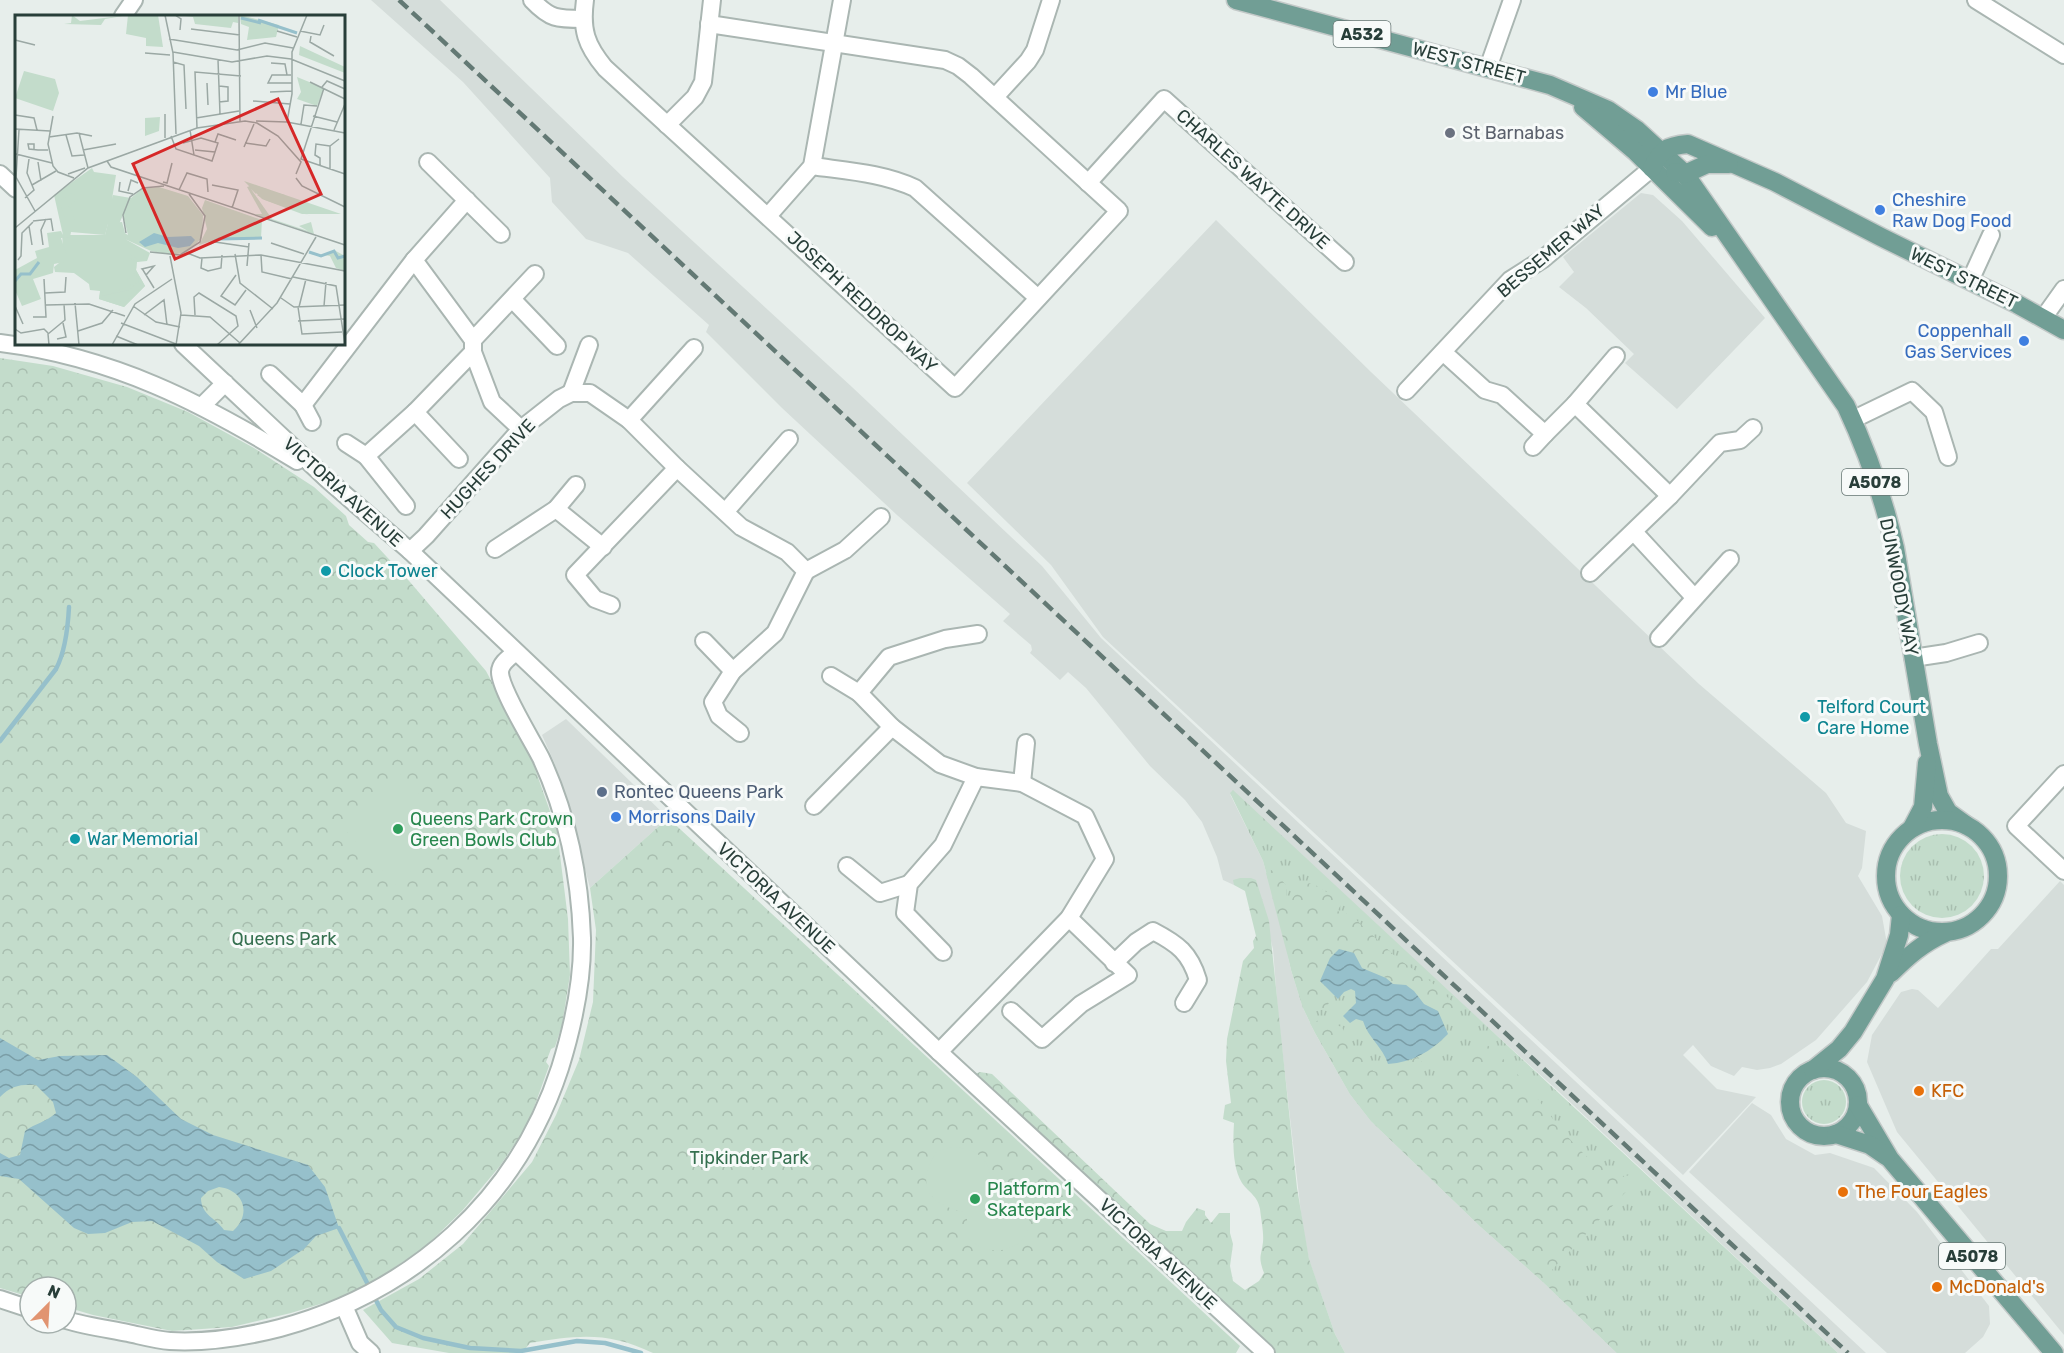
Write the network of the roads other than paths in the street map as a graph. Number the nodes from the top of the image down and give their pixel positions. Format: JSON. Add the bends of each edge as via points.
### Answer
{"nodes":[{"id":1,"x":134,"y":0,"type":"edge"},
{"id":2,"x":532,"y":0,"type":"edge"},
{"id":3,"x":585,"y":0,"type":"edge"},
{"id":4,"x":712,"y":0,"type":"edge"},
{"id":5,"x":842,"y":0,"type":"edge"},
{"id":6,"x":1051,"y":0,"type":"edge"},
{"id":7,"x":1236,"y":0,"type":"edge"},
{"id":8,"x":1512,"y":0,"type":"edge"},
{"id":9,"x":1976,"y":0,"type":"edge"},
{"id":10,"x":124,"y":15,"type":"edge"},
{"id":11,"x":583,"y":20,"type":"junction"},
{"id":12,"x":709,"y":24,"type":"junction"},
{"id":13,"x":834,"y":44,"type":"junction"},
{"id":14,"x":2064,"y":55,"type":"edge"},
{"id":15,"x":1488,"y":68,"type":"junction"},
{"id":16,"x":1563,"y":92,"type":"junction"},
{"id":17,"x":995,"y":97,"type":"junction"},
{"id":18,"x":667,"y":125,"type":"junction"},
{"id":19,"x":1661,"y":151,"type":"junction"},
{"id":20,"x":428,"y":162,"type":"dead end"},
{"id":21,"x":1734,"y":164,"type":"junction"},
{"id":22,"x":812,"y":166,"type":"junction"},
{"id":23,"x":1652,"y":168,"type":"junction"},
{"id":24,"x":1685,"y":174,"type":"junction"},
{"id":25,"x":1088,"y":183,"type":"junction"},
{"id":26,"x":1672,"y":189,"type":"joint"},
{"id":27,"x":466,"y":200,"type":"junction"},
{"id":28,"x":768,"y":216,"type":"junction"},
{"id":29,"x":501,"y":234,"type":"dead end"},
{"id":30,"x":1991,"y":235,"type":"dead end"},
{"id":31,"x":1740,"y":252,"type":"junction"},
{"id":32,"x":414,"y":260,"type":"junction"},
{"id":33,"x":1345,"y":262,"type":"dead end"},
{"id":34,"x":535,"y":274,"type":"dead end"},
{"id":35,"x":1970,"y":281,"type":"junction"},
{"id":36,"x":2064,"y":289,"type":"edge"},
{"id":37,"x":1038,"y":298,"type":"junction"},
{"id":38,"x":513,"y":300,"type":"junction"},
{"id":39,"x":2044,"y":317,"type":"junction"},
{"id":40,"x":2064,"y":330,"type":"edge"},
{"id":41,"x":0,"y":343,"type":"edge"},
{"id":42,"x":184,"y":345,"type":"edge"},
{"id":43,"x":589,"y":345,"type":"dead end"},
{"id":44,"x":473,"y":346,"type":"junction"},
{"id":45,"x":557,"y":346,"type":"dead end"},
{"id":46,"x":694,"y":348,"type":"dead end"},
{"id":47,"x":1443,"y":352,"type":"junction"},
{"id":48,"x":1616,"y":356,"type":"dead end"},
{"id":49,"x":270,"y":374,"type":"dead end"},
{"id":50,"x":225,"y":383,"type":"junction"},
{"id":51,"x":1406,"y":391,"type":"dead end"},
{"id":52,"x":571,"y":393,"type":"junction"},
{"id":53,"x":1575,"y":404,"type":"junction"},
{"id":54,"x":303,"y":405,"type":"junction"},
{"id":55,"x":202,"y":406,"type":"junction"},
{"id":56,"x":415,"y":412,"type":"junction"},
{"id":57,"x":629,"y":420,"type":"junction"},
{"id":58,"x":1852,"y":420,"type":"junction"},
{"id":59,"x":312,"y":422,"type":"dead end"},
{"id":60,"x":1753,"y":428,"type":"dead end"},
{"id":61,"x":521,"y":429,"type":"junction"},
{"id":62,"x":789,"y":439,"type":"dead end"},
{"id":63,"x":346,"y":443,"type":"dead end"},
{"id":64,"x":366,"y":456,"type":"junction"},
{"id":65,"x":1948,"y":458,"type":"dead end"},
{"id":66,"x":459,"y":459,"type":"dead end"},
{"id":67,"x":677,"y":468,"type":"junction"},
{"id":68,"x":328,"y":480,"type":"junction"},
{"id":69,"x":576,"y":485,"type":"dead end"},
{"id":70,"x":1670,"y":496,"type":"junction"},
{"id":71,"x":406,"y":506,"type":"dead end"},
{"id":72,"x":556,"y":509,"type":"junction"},
{"id":73,"x":726,"y":511,"type":"junction"},
{"id":74,"x":881,"y":517,"type":"dead end"},
{"id":75,"x":1634,"y":532,"type":"junction"},
{"id":76,"x":603,"y":547,"type":"junction"},
{"id":77,"x":495,"y":549,"type":"dead end"},
{"id":78,"x":410,"y":551,"type":"junction"},
{"id":79,"x":1730,"y":559,"type":"dead end"},
{"id":80,"x":806,"y":571,"type":"junction"},
{"id":81,"x":1590,"y":573,"type":"dead end"},
{"id":82,"x":1694,"y":597,"type":"junction"},
{"id":83,"x":611,"y":605,"type":"dead end"},
{"id":84,"x":978,"y":634,"type":"dead end"},
{"id":85,"x":1659,"y":638,"type":"dead end"},
{"id":86,"x":704,"y":640,"type":"dead end"},
{"id":87,"x":1979,"y":644,"type":"dead end"},
{"id":88,"x":516,"y":652,"type":"junction"},
{"id":89,"x":1913,"y":658,"type":"junction"},
{"id":90,"x":733,"y":671,"type":"junction"},
{"id":91,"x":831,"y":676,"type":"dead end"},
{"id":92,"x":859,"y":693,"type":"junction"},
{"id":93,"x":892,"y":727,"type":"junction"},
{"id":94,"x":740,"y":733,"type":"dead end"},
{"id":95,"x":1026,"y":743,"type":"dead end"},
{"id":96,"x":1928,"y":744,"type":"junction"},
{"id":97,"x":2064,"y":774,"type":"edge"},
{"id":98,"x":976,"y":777,"type":"junction"},
{"id":99,"x":1022,"y":783,"type":"junction"},
{"id":100,"x":814,"y":806,"type":"dead end"},
{"id":101,"x":1966,"y":825,"type":"junction"},
{"id":102,"x":1912,"y":828,"type":"junction"},
{"id":103,"x":847,"y":866,"type":"dead end"},
{"id":104,"x":2064,"y":871,"type":"edge"},
{"id":105,"x":909,"y":885,"type":"junction"},
{"id":106,"x":1901,"y":915,"type":"junction"},
{"id":107,"x":1068,"y":918,"type":"junction"},
{"id":108,"x":1945,"y":933,"type":"junction"},
{"id":109,"x":943,"y":952,"type":"dead end"},
{"id":110,"x":1114,"y":963,"type":"junction"},
{"id":111,"x":1885,"y":979,"type":"junction"},
{"id":112,"x":1184,"y":1003,"type":"dead end"},
{"id":113,"x":1011,"y":1011,"type":"dead end"},
{"id":114,"x":1853,"y":1032,"type":"junction"},
{"id":115,"x":939,"y":1052,"type":"junction"},
{"id":116,"x":1813,"y":1070,"type":"junction"},
{"id":117,"x":1852,"y":1083,"type":"junction"},
{"id":118,"x":1858,"y":1105,"type":"junction"},
{"id":119,"x":1836,"y":1134,"type":"junction"},
{"id":120,"x":1890,"y":1159,"type":"junction"},
{"id":121,"x":0,"y":1299,"type":"edge"},
{"id":122,"x":18,"y":1305,"type":"edge"},
{"id":123,"x":344,"y":1306,"type":"junction"},
{"id":124,"x":78,"y":1323,"type":"edge"},
{"id":125,"x":172,"y":1347,"type":"edge"},
{"id":126,"x":371,"y":1353,"type":"edge"},
{"id":127,"x":1266,"y":1353,"type":"edge"},
{"id":128,"x":2054,"y":1353,"type":"edge"}],
"edges":[{"from":1,"to":10,"type":"street"},
{"from":2,"to":11,"type":"street","via":[[550,17]]},
{"from":3,"to":11,"type":"street"},
{"from":4,"to":12,"type":"street"},
{"from":5,"to":13,"type":"street"},
{"from":6,"to":17,"type":"street","via":[[1035,50]]},
{"from":7,"to":15,"type":"main road","name":"WEST STREET","number":"A532"},
{"from":8,"to":15,"type":"street"},
{"from":9,"to":14,"type":"street"},
{"from":11,"to":18,"type":"street","name":"JOSEPH REDDROP WAY","via":[[595,57]]},
{"from":12,"to":13,"type":"street"},
{"from":12,"to":18,"type":"street","via":[[703,82],[695,97]]},
{"from":13,"to":17,"type":"street","via":[[945,60]]},
{"from":13,"to":22,"type":"street"},
{"from":15,"to":16,"type":"main road","name":"WEST STREET","number":"A532"},
{"from":16,"to":19,"type":"main road","name":"WEST STREET","number":"A532","via":[[1608,110]]},
{"from":16,"to":23,"type":"main road","name":"WEST STREET","number":"A532"},
{"from":17,"to":25,"type":"street"},
{"from":18,"to":28,"type":"street","name":"JOSEPH REDDROP WAY"},
{"from":19,"to":21,"type":"main road","name":"WEST STREET","via":[[1688,144]]},
{"from":19,"to":23,"type":"main road"},
{"from":19,"to":24,"type":"main road","name":"WEST STREET","number":"A532"},
{"from":20,"to":27,"type":"street"},
{"from":21,"to":24,"type":"main road","name":"WEST STREET","via":[[1707,164]]},
{"from":21,"to":35,"type":"main road","name":"WEST STREET"},
{"from":22,"to":28,"type":"street"},
{"from":22,"to":37,"type":"street","via":[[879,175],[915,188]]},
{"from":23,"to":24,"type":"main road"},
{"from":23,"to":26,"type":"main road","name":"WEST STREET","number":"A532"},
{"from":23,"to":47,"type":"street","name":"BESSEMER WAY","via":[[1543,259],[1510,280]]},
{"from":24,"to":31,"type":"main road","name":"DUNWOODY WAY","number":"A5078"},
{"from":25,"to":33,"type":"street","name":"CHARLES WAYTE DRIVE","via":[[1164,99]]},
{"from":25,"to":37,"type":"street","via":[[1119,211]]},
{"from":26,"to":31,"type":"main road","name":"DUNWOODY WAY","number":"A5078"},
{"from":27,"to":29,"type":"street"},
{"from":27,"to":32,"type":"street"},
{"from":28,"to":37,"type":"street","name":"JOSEPH REDDROP WAY","via":[[955,388]]},
{"from":30,"to":35,"type":"street"},
{"from":31,"to":58,"type":"main road","name":"DUNWOODY WAY","number":"A5078"},
{"from":32,"to":44,"type":"street"},
{"from":32,"to":54,"type":"street"},
{"from":34,"to":38,"type":"street"},
{"from":35,"to":39,"type":"main road","name":"WEST STREET"},
{"from":36,"to":39,"type":"street"},
{"from":38,"to":44,"type":"street"},
{"from":38,"to":45,"type":"street"},
{"from":39,"to":40,"type":"main road","name":"WEST STREET"},
{"from":41,"to":55,"type":"street","via":[[103,365]]},
{"from":42,"to":50,"type":"street","name":"VICTORIA AVENUE"},
{"from":43,"to":52,"type":"street"},
{"from":44,"to":56,"type":"street"},
{"from":44,"to":61,"type":"street","via":[[492,402]]},
{"from":46,"to":57,"type":"street"},
{"from":47,"to":51,"type":"street","name":"BESSEMER WAY"},
{"from":47,"to":53,"type":"street","via":[[1485,390],[1502,395],[1539,441]]},
{"from":48,"to":53,"type":"street"},
{"from":49,"to":54,"type":"street"},
{"from":50,"to":55,"type":"street"},
{"from":50,"to":68,"type":"street","name":"VICTORIA AVENUE"},
{"from":52,"to":57,"type":"street","via":[[590,393]]},
{"from":52,"to":61,"type":"street","name":"HUGHES DRIVE"},
{"from":53,"to":70,"type":"street"},
{"from":54,"to":59,"type":"street"},
{"from":55,"to":68,"type":"street"},
{"from":56,"to":64,"type":"street"},
{"from":56,"to":66,"type":"street"},
{"from":57,"to":67,"type":"street"},
{"from":58,"to":65,"type":"street","via":[[1912,391],[1934,412]]},
{"from":58,"to":89,"type":"main road","name":"DUNWOODY WAY","number":"A5078","via":[[1890,527]]},
{"from":60,"to":70,"type":"street","via":[[1740,440],[1720,443]]},
{"from":61,"to":78,"type":"street","name":"HUGHES DRIVE"},
{"from":62,"to":73,"type":"street"},
{"from":63,"to":64,"type":"street"},
{"from":64,"to":71,"type":"street"},
{"from":67,"to":73,"type":"street"},
{"from":67,"to":76,"type":"street"},
{"from":68,"to":78,"type":"street","name":"VICTORIA AVENUE"},
{"from":69,"to":72,"type":"street"},
{"from":70,"to":75,"type":"street"},
{"from":72,"to":76,"type":"street"},
{"from":72,"to":77,"type":"street"},
{"from":73,"to":80,"type":"street","via":[[741,527],[787,552]]},
{"from":74,"to":80,"type":"street","via":[[845,550]]},
{"from":75,"to":81,"type":"street"},
{"from":75,"to":82,"type":"street"},
{"from":76,"to":83,"type":"street","via":[[575,575],[596,599]]},
{"from":78,"to":88,"type":"street","name":"VICTORIA AVENUE"},
{"from":79,"to":82,"type":"street"},
{"from":80,"to":90,"type":"street","via":[[775,633]]},
{"from":82,"to":85,"type":"street"},
{"from":84,"to":92,"type":"street","via":[[945,639],[889,657]]},
{"from":86,"to":90,"type":"street"},
{"from":87,"to":89,"type":"street"},
{"from":88,"to":115,"type":"street","name":"VICTORIA AVENUE"},
{"from":88,"to":123,"type":"street","via":[[504,663],[500,674],[558,800],[577,877],[582,949],[572,1028],[546,1106],[511,1168],[475,1213],[409,1270]]},
{"from":89,"to":96,"type":"main road","name":"DUNWOODY WAY","number":"A5078"},
{"from":90,"to":94,"type":"street","via":[[714,702],[719,716]]},
{"from":91,"to":92,"type":"street"},
{"from":92,"to":93,"type":"street"},
{"from":93,"to":98,"type":"street","via":[[939,764]]},
{"from":93,"to":100,"type":"street"},
{"from":95,"to":99,"type":"street"},
{"from":96,"to":101,"type":"main road","name":"DUNWOODY WAY","number":"A5078","via":[[1939,796],[1948,813]]},
{"from":96,"to":102,"type":"main road","name":"DUNWOODY WAY","number":"A5078","via":[[1923,807]]},
{"from":97,"to":104,"type":"street","via":[[2016,826]]},
{"from":98,"to":99,"type":"street"},
{"from":98,"to":105,"type":"street","via":[[943,845]]},
{"from":99,"to":107,"type":"street","via":[[1085,816],[1105,859]]},
{"from":101,"to":102,"type":"main road","via":[[1948,820],[1929,821]]},
{"from":101,"to":108,"type":"main road","via":[[1993,850],[1999,881],[1995,897],[1976,922]]},
{"from":102,"to":106,"type":"main road","via":[[1898,842],[1886,870],[1889,896]]},
{"from":103,"to":105,"type":"street","via":[[880,893]]},
{"from":105,"to":109,"type":"street","via":[[905,913]]},
{"from":106,"to":108,"type":"main road","via":[[1914,925]]},
{"from":106,"to":111,"type":"main road"},
{"from":107,"to":110,"type":"street"},
{"from":107,"to":115,"type":"street"},
{"from":108,"to":111,"type":"main road","via":[[1910,954]]},
{"from":110,"to":112,"type":"street","via":[[1153,931],[1175,942],[1193,962],[1198,980]]},
{"from":110,"to":113,"type":"street","via":[[1128,975],[1081,1004],[1042,1040]]},
{"from":111,"to":114,"type":"main road"},
{"from":114,"to":116,"type":"main road"},
{"from":114,"to":117,"type":"main road","via":[[1848,1055]]},
{"from":115,"to":127,"type":"street","name":"VICTORIA AVENUE"},
{"from":116,"to":117,"type":"main road","via":[[1828,1068]]},
{"from":116,"to":119,"type":"main road","via":[[1795,1085],[1792,1113],[1801,1127],[1811,1133]]},
{"from":117,"to":118,"type":"main road"},
{"from":118,"to":119,"type":"main road","via":[[1849,1125]]},
{"from":118,"to":120,"type":"main road","number":"A5078"},
{"from":119,"to":120,"type":"main road","number":"A5078","via":[[1870,1145]]},
{"from":120,"to":128,"type":"main road","number":"A5078"},
{"from":121,"to":122,"type":"street"},
{"from":123,"to":125,"type":"street","via":[[269,1331]]},
{"from":123,"to":126,"type":"street","via":[[360,1343]]},
{"from":124,"to":125,"type":"street"}]}
